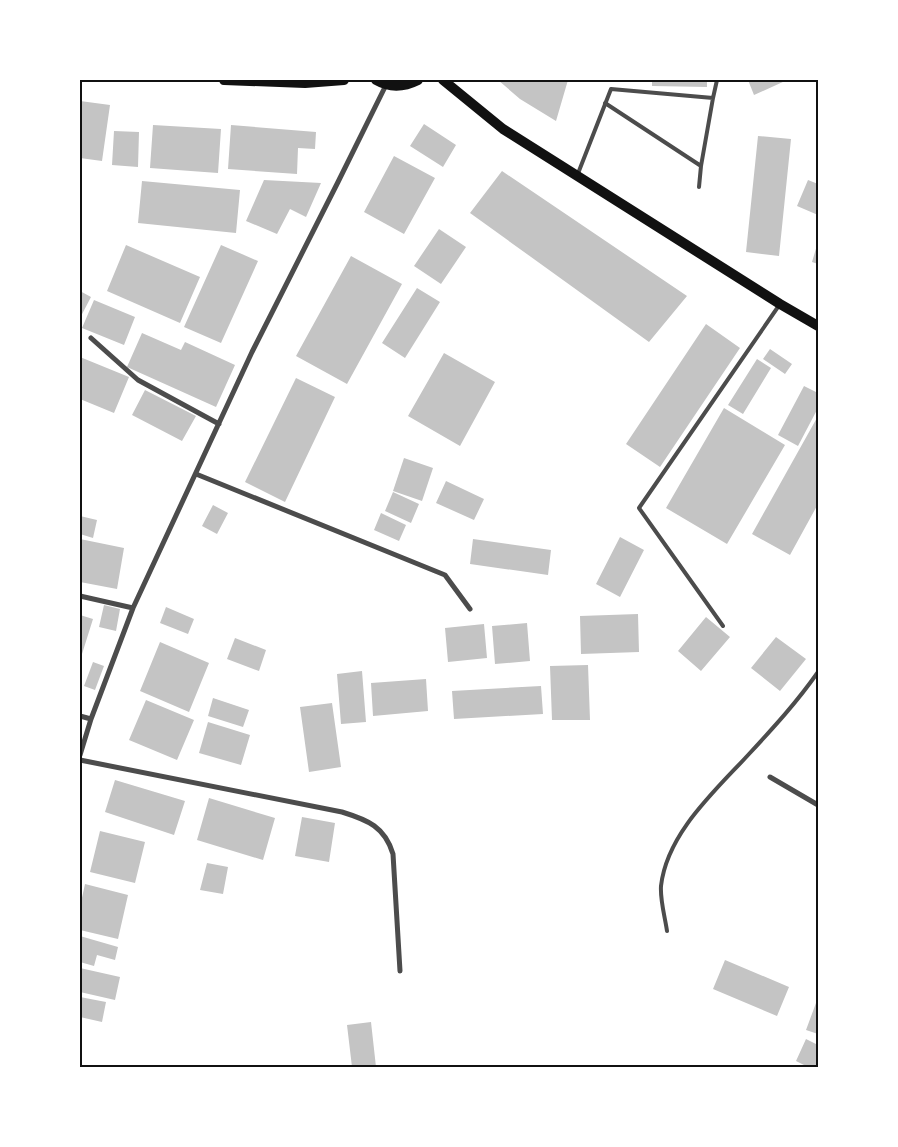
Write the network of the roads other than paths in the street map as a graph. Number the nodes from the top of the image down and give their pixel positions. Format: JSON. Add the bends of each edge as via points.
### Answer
{"nodes":[{"id":1,"x":224,"y":80,"type":"edge"},
{"id":2,"x":344,"y":80,"type":"edge"},
{"id":3,"x":418,"y":80,"type":"edge"},
{"id":4,"x":443,"y":80,"type":"edge"},
{"id":5,"x":716,"y":80,"type":"edge"},
{"id":6,"x":381,"y":82,"type":"edge"},
{"id":7,"x":713,"y":98,"type":"junction"},
{"id":8,"x":605,"y":103,"type":"junction"},
{"id":9,"x":701,"y":166,"type":"junction"},
{"id":10,"x":577,"y":176,"type":"junction"},
{"id":11,"x":699,"y":187,"type":"dead end"},
{"id":12,"x":780,"y":304,"type":"junction"},
{"id":13,"x":818,"y":326,"type":"edge"},
{"id":14,"x":91,"y":338,"type":"dead end"},
{"id":15,"x":219,"y":424,"type":"junction"},
{"id":16,"x":196,"y":474,"type":"junction"},
{"id":17,"x":80,"y":596,"type":"edge"},
{"id":18,"x":133,"y":608,"type":"junction"},
{"id":19,"x":470,"y":610,"type":"dead end"},
{"id":20,"x":723,"y":626,"type":"dead end"},
{"id":21,"x":818,"y":672,"type":"edge"},
{"id":22,"x":80,"y":716,"type":"edge"},
{"id":23,"x":91,"y":719,"type":"junction"},
{"id":24,"x":80,"y":755,"type":"edge"},
{"id":25,"x":80,"y":760,"type":"edge"},
{"id":26,"x":770,"y":777,"type":"dead end"},
{"id":27,"x":818,"y":805,"type":"edge"},
{"id":28,"x":667,"y":931,"type":"dead end"},
{"id":29,"x":400,"y":971,"type":"dead end"}],
"edges":[{"from":1,"to":2,"type":"main road","via":[[305,83]]},
{"from":3,"to":6,"type":"main road","via":[[398,86]]},
{"from":4,"to":10,"type":"main road","via":[[503,129]]},
{"from":5,"to":7,"type":"lane"},
{"from":6,"to":15,"type":"street","via":[[338,182]]},
{"from":7,"to":8,"type":"lane","via":[[611,89]]},
{"from":7,"to":9,"type":"lane"},
{"from":8,"to":9,"type":"lane"},
{"from":8,"to":10,"type":"lane"},
{"from":9,"to":11,"type":"lane"},
{"from":10,"to":12,"type":"main road"},
{"from":12,"to":13,"type":"main road"},
{"from":12,"to":20,"type":"lane","via":[[639,508]]},
{"from":14,"to":15,"type":"street","via":[[138,380]]},
{"from":15,"to":16,"type":"street"},
{"from":16,"to":18,"type":"street"},
{"from":16,"to":19,"type":"street","via":[[445,575]]},
{"from":17,"to":18,"type":"street"},
{"from":18,"to":23,"type":"street"},
{"from":21,"to":28,"type":"lane","via":[[797,702],[707,798],[677,840],[661,886]]},
{"from":22,"to":23,"type":"street"},
{"from":23,"to":24,"type":"street"},
{"from":25,"to":29,"type":"street","via":[[342,812],[376,826],[394,854]]},
{"from":26,"to":27,"type":"street"}]}
